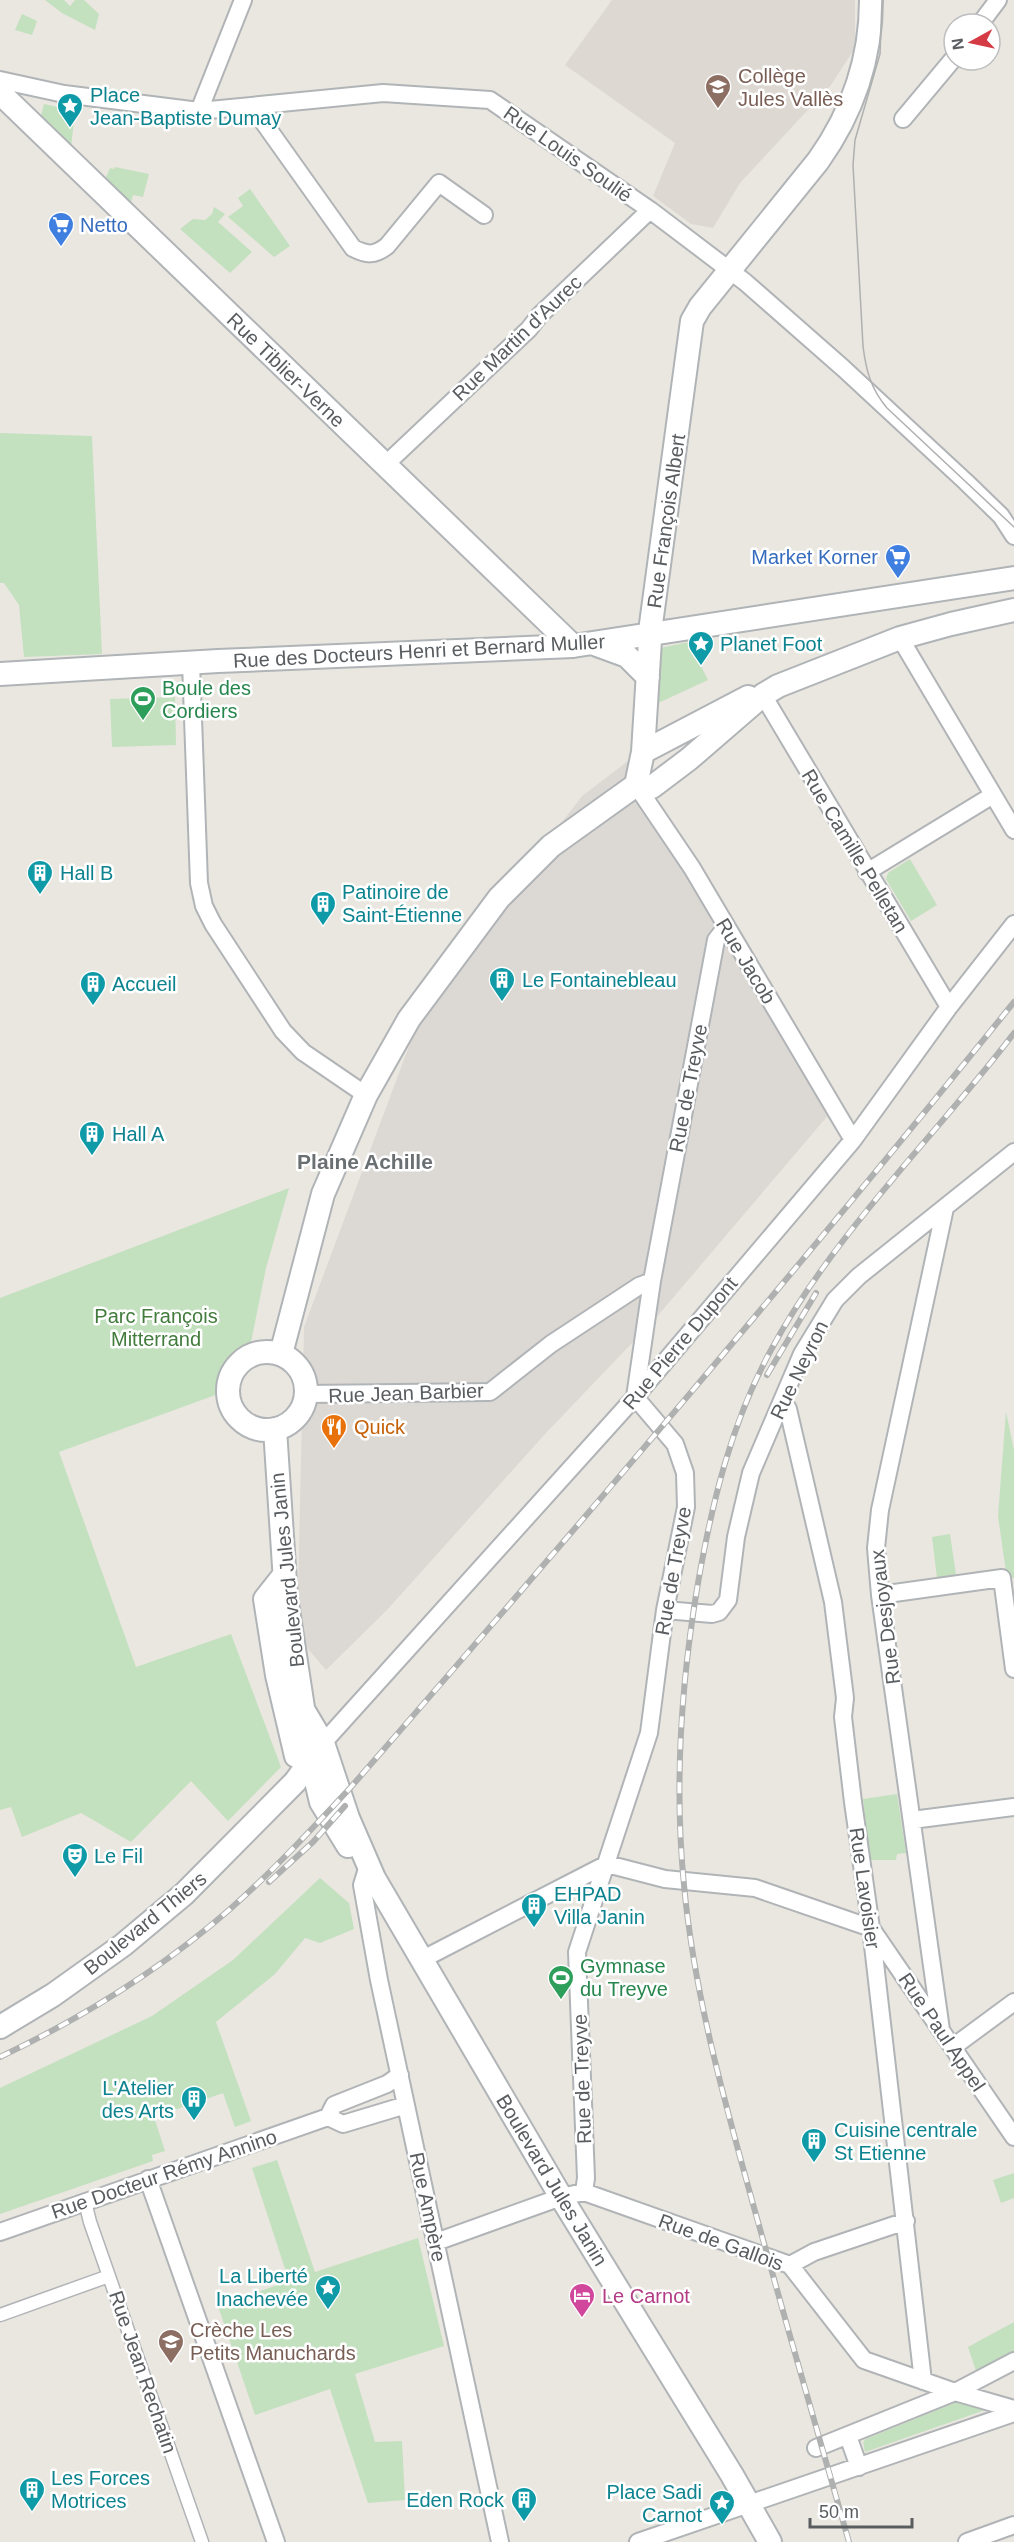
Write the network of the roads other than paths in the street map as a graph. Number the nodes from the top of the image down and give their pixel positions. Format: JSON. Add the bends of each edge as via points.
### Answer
{"nodes":[{"id":1,"x":243,"y":0,"type":"edge"},
{"id":2,"x":871,"y":0,"type":"edge"},
{"id":3,"x":942,"y":72,"type":"edge"},
{"id":4,"x":0,"y":80,"type":"edge"},
{"id":5,"x":0,"y":93,"type":"edge"},
{"id":6,"x":257,"y":106,"type":"junction"},
{"id":7,"x":199,"y":111,"type":"junction"},
{"id":8,"x":903,"y":119,"type":"dead end"},
{"id":9,"x":650,"y":210,"type":"junction"},
{"id":10,"x":484,"y":215,"type":"dead end"},
{"id":11,"x":730,"y":270,"type":"junction"},
{"id":12,"x":384,"y":466,"type":"junction"},
{"id":13,"x":1014,"y":536,"type":"edge"},
{"id":14,"x":1014,"y":578,"type":"edge"},
{"id":15,"x":1014,"y":610,"type":"edge"},
{"id":16,"x":650,"y":636,"type":"junction"},
{"id":17,"x":900,"y":638,"type":"junction"},
{"id":18,"x":583,"y":645,"type":"junction"},
{"id":19,"x":192,"y":663,"type":"junction"},
{"id":20,"x":0,"y":674,"type":"edge"},
{"id":21,"x":648,"y":677,"type":"junction"},
{"id":22,"x":763,"y":695,"type":"junction"},
{"id":23,"x":644,"y":752,"type":"junction"},
{"id":24,"x":636,"y":785,"type":"junction"},
{"id":25,"x":993,"y":795,"type":"junction"},
{"id":26,"x":1014,"y":830,"type":"edge"},
{"id":27,"x":867,"y":872,"type":"junction"},
{"id":28,"x":1014,"y":924,"type":"edge"},
{"id":29,"x":726,"y":927,"type":"junction"},
{"id":30,"x":949,"y":1007,"type":"junction"},
{"id":31,"x":366,"y":1095,"type":"junction"},
{"id":32,"x":853,"y":1140,"type":"junction"},
{"id":33,"x":1014,"y":1152,"type":"edge"},
{"id":34,"x":945,"y":1208,"type":"junction"},
{"id":35,"x":652,"y":1281,"type":"junction"},
{"id":36,"x":281,"y":1354,"type":"junction"},
{"id":37,"x":306,"y":1394,"type":"junction"},
{"id":38,"x":636,"y":1397,"type":"junction"},
{"id":39,"x":783,"y":1400,"type":"junction"},
{"id":40,"x":275,"y":1429,"type":"junction"},
{"id":41,"x":284,"y":1575,"type":"junction"},
{"id":42,"x":880,"y":1595,"type":"junction"},
{"id":43,"x":665,"y":1610,"type":"junction"},
{"id":44,"x":1014,"y":1670,"type":"edge"},
{"id":45,"x":311,"y":1766,"type":"junction"},
{"id":46,"x":276,"y":1802,"type":"junction"},
{"id":47,"x":321,"y":1802,"type":"junction"},
{"id":48,"x":1014,"y":1807,"type":"edge"},
{"id":49,"x":348,"y":1818,"type":"junction"},
{"id":50,"x":912,"y":1820,"type":"junction"},
{"id":51,"x":607,"y":1864,"type":"junction"},
{"id":52,"x":370,"y":1875,"type":"junction"},
{"id":53,"x":871,"y":1928,"type":"junction"},
{"id":54,"x":421,"y":1960,"type":"junction"},
{"id":55,"x":1014,"y":2002,"type":"edge"},
{"id":56,"x":0,"y":2027,"type":"edge"},
{"id":57,"x":941,"y":2030,"type":"junction"},
{"id":58,"x":953,"y":2048,"type":"junction"},
{"id":59,"x":400,"y":2074,"type":"junction"},
{"id":60,"x":406,"y":2105,"type":"junction"},
{"id":61,"x":328,"y":2117,"type":"junction"},
{"id":62,"x":1014,"y":2137,"type":"edge"},
{"id":63,"x":148,"y":2179,"type":"junction"},
{"id":64,"x":584,"y":2192,"type":"junction"},
{"id":65,"x":561,"y":2197,"type":"junction"},
{"id":66,"x":85,"y":2202,"type":"junction"},
{"id":67,"x":906,"y":2221,"type":"junction"},
{"id":68,"x":0,"y":2232,"type":"edge"},
{"id":69,"x":436,"y":2242,"type":"junction"},
{"id":70,"x":790,"y":2265,"type":"junction"},
{"id":71,"x":109,"y":2277,"type":"junction"},
{"id":72,"x":0,"y":2315,"type":"edge"},
{"id":73,"x":1014,"y":2361,"type":"edge"},
{"id":74,"x":923,"y":2381,"type":"junction"},
{"id":75,"x":955,"y":2392,"type":"junction"},
{"id":76,"x":1014,"y":2411,"type":"edge"},
{"id":77,"x":848,"y":2436,"type":"junction"},
{"id":78,"x":816,"y":2448,"type":"dead end"},
{"id":79,"x":859,"y":2467,"type":"junction"},
{"id":80,"x":749,"y":2505,"type":"junction"},
{"id":81,"x":1014,"y":2525,"type":"edge"},
{"id":82,"x":275,"y":2540,"type":"edge"},
{"id":83,"x":202,"y":2542,"type":"edge"},
{"id":84,"x":500,"y":2542,"type":"edge"},
{"id":85,"x":638,"y":2542,"type":"edge"},
{"id":86,"x":770,"y":2542,"type":"edge"},
{"id":87,"x":967,"y":2542,"type":"edge"}],
"edges":[{"from":1,"to":7,"type":"street"},
{"from":2,"to":11,"type":"main road","name":"Rue François Albert","via":[[867,55],[861,81],[843,122],[818,161]]},
{"from":3,"to":8,"type":"street"},
{"from":4,"to":7,"type":"street","name":"Rue Louis Soulié","via":[[63,94]]},
{"from":5,"to":12,"type":"main road","name":"Rue Tiblier-Verne"},
{"from":6,"to":7,"type":"street","name":"Rue Louis Soulié"},
{"from":6,"to":9,"type":"street","name":"Rue Louis Soulié","via":[[383,93],[490,100]]},
{"from":6,"to":10,"type":"street","via":[[264,123],[353,248],[367,255],[387,246],[439,183]]},
{"from":9,"to":11,"type":"street","name":"Rue Louis Soulié"},
{"from":9,"to":12,"type":"street","name":"Rue Martin d'Aurec"},
{"from":11,"to":13,"type":"street","name":"Rue Louis Soulié","via":[[855,379],[1002,516]]},
{"from":11,"to":16,"type":"main road","name":"Rue François Albert","via":[[692,321]]},
{"from":12,"to":18,"type":"main road","name":"Rue Tiblier-Verne"},
{"from":14,"to":16,"type":"main road","name":"Rue des Docteurs Henri et Bernard Muller"},
{"from":15,"to":17,"type":"main road"},
{"from":16,"to":18,"type":"main road","name":"Rue des Docteurs Henri et Bernard Muller"},
{"from":16,"to":21,"type":"main road","name":"Rue François Albert"},
{"from":17,"to":22,"type":"main road"},
{"from":17,"to":25,"type":"street"},
{"from":18,"to":19,"type":"main road","name":"Rue des Docteurs Henri et Bernard Muller"},
{"from":18,"to":21,"type":"main road","via":[[627,656]]},
{"from":19,"to":20,"type":"main road","name":"Rue des Docteurs Henri et Bernard Muller"},
{"from":19,"to":31,"type":"street","via":[[199,883],[204,906],[283,1030],[303,1052]]},
{"from":21,"to":23,"type":"main road","name":"Rue François Albert"},
{"from":22,"to":23,"type":"main road","via":[[747,697]]},
{"from":22,"to":24,"type":"main road","via":[[652,787]]},
{"from":22,"to":27,"type":"street","name":"Rue Camille Pelletan"},
{"from":23,"to":24,"type":"main road","name":"Rue François Albert"},
{"from":24,"to":29,"type":"street","name":"Rue Jacob"},
{"from":24,"to":31,"type":"main road","via":[[552,846],[499,898],[409,1019]]},
{"from":25,"to":26,"type":"street"},
{"from":25,"to":27,"type":"street"},
{"from":27,"to":30,"type":"street","name":"Rue Camille Pelletan"},
{"from":28,"to":30,"type":"street","name":"Rue Pierre Dupont"},
{"from":29,"to":32,"type":"street","name":"Rue Jacob"},
{"from":29,"to":35,"type":"street","name":"Rue de Treyve","via":[[716,940]]},
{"from":30,"to":32,"type":"street","name":"Rue Pierre Dupont"},
{"from":31,"to":36,"type":"main road","via":[[323,1194]]},
{"from":32,"to":38,"type":"street","name":"Rue Pierre Dupont"},
{"from":33,"to":34,"type":"street","name":"Rue Neyron"},
{"from":34,"to":39,"type":"street","name":"Rue Neyron","via":[[841,1293],[802,1354]]},
{"from":34,"to":42,"type":"street","name":"Rue Desjoyaux","via":[[877,1526]]},
{"from":35,"to":37,"type":"street","name":"Rue Jean Barbier","via":[[551,1344],[490,1392]]},
{"from":35,"to":38,"type":"street","name":"Rue de Treyve"},
{"from":36,"to":37,"type":"main road","via":[[300,1370]]},
{"from":36,"to":40,"type":"main road","via":[[262,1352],[244,1358],[229,1379],[230,1404],[236,1415],[258,1429]]},
{"from":37,"to":40,"type":"main road","via":[[296,1417]]},
{"from":38,"to":43,"type":"street","name":"Rue de Treyve","via":[[675,1444],[685,1473],[686,1507]]},
{"from":38,"to":45,"type":"street","name":"Rue Pierre Dupont"},
{"from":39,"to":43,"type":"street","name":"Rue Neyron","via":[[751,1473],[736,1537],[728,1600],[712,1614]]},
{"from":39,"to":53,"type":"street","name":"Rue Lavoisier","via":[[833,1602],[845,1698],[843,1717]]},
{"from":40,"to":41,"type":"main road","name":"Boulevard Jules Janin"},
{"from":41,"to":45,"type":"main road","name":"Boulevard Jules Janin"},
{"from":41,"to":45,"type":"main road","via":[[265,1599],[277,1675],[296,1750]]},
{"from":42,"to":44,"type":"street","via":[[1002,1578]]},
{"from":42,"to":50,"type":"street","name":"Rue Desjoyaux"},
{"from":43,"to":51,"type":"street","name":"Rue de Treyve","via":[[649,1733]]},
{"from":45,"to":46,"type":"main road","name":"Boulevard Thiers"},
{"from":45,"to":47,"type":"main road","name":"Boulevard Jules Janin"},
{"from":45,"to":49,"type":"main road","name":"Boulevard Jules Janin"},
{"from":45,"to":49,"type":"main road","name":"Boulevard Jules Janin"},
{"from":46,"to":47,"type":"main road"},
{"from":46,"to":56,"type":"main road","name":"Boulevard Thiers","via":[[153,1921],[53,1995]]},
{"from":47,"to":52,"type":"main road","name":"Boulevard Jules Janin"},
{"from":48,"to":50,"type":"street"},
{"from":49,"to":52,"type":"main road","name":"Boulevard Jules Janin"},
{"from":50,"to":57,"type":"street","name":"Rue Desjoyaux"},
{"from":51,"to":53,"type":"street","via":[[665,1879],[755,1888]]},
{"from":51,"to":54,"type":"street"},
{"from":51,"to":64,"type":"street","name":"Rue de Treyve","via":[[577,1952]]},
{"from":52,"to":54,"type":"main road","name":"Boulevard Jules Janin"},
{"from":52,"to":59,"type":"street","name":"Rue Ampère","via":[[362,1885],[365,1907]]},
{"from":53,"to":57,"type":"street","name":"Rue Paul Appel"},
{"from":53,"to":67,"type":"street","name":"Rue Lavoisier"},
{"from":54,"to":65,"type":"main road","name":"Boulevard Jules Janin"},
{"from":55,"to":58,"type":"street"},
{"from":57,"to":58,"type":"street","name":"Rue Paul Appel"},
{"from":58,"to":62,"type":"street","name":"Rue Paul Appel"},
{"from":59,"to":60,"type":"street","name":"Rue Ampère"},
{"from":59,"to":61,"type":"street","name":"Rue Docteur Rémy Annino","via":[[387,2084],[333,2105]]},
{"from":60,"to":61,"type":"street","name":"Rue Docteur Rémy Annino","via":[[343,2124]]},
{"from":60,"to":69,"type":"street","name":"Rue Ampère"},
{"from":61,"to":63,"type":"street","name":"Rue Docteur Rémy Annino"},
{"from":63,"to":66,"type":"street","name":"Rue Docteur Rémy Annino"},
{"from":63,"to":82,"type":"street"},
{"from":64,"to":65,"type":"street"},
{"from":64,"to":70,"type":"street","name":"Rue de Gallois"},
{"from":65,"to":69,"type":"street"},
{"from":65,"to":80,"type":"main road","name":"Boulevard Jules Janin"},
{"from":66,"to":68,"type":"street","name":"Rue Docteur Rémy Annino"},
{"from":66,"to":71,"type":"street","name":"Rue Jean Rechatin"},
{"from":67,"to":70,"type":"street","via":[[814,2252]]},
{"from":67,"to":74,"type":"street","name":"Rue Lavoisier"},
{"from":69,"to":84,"type":"street","name":"Rue Ampère"},
{"from":70,"to":74,"type":"street","name":"Rue de Gallois","via":[[864,2360]]},
{"from":71,"to":72,"type":"street"},
{"from":71,"to":83,"type":"street","name":"Rue Jean Rechatin"},
{"from":73,"to":75,"type":"street"},
{"from":74,"to":75,"type":"street","name":"Rue de Gallois"},
{"from":75,"to":76,"type":"street","name":"Rue de Gallois"},
{"from":75,"to":77,"type":"street"},
{"from":76,"to":79,"type":"street"},
{"from":77,"to":78,"type":"street"},
{"from":77,"to":79,"type":"street"},
{"from":79,"to":80,"type":"street"},
{"from":80,"to":85,"type":"street"},
{"from":80,"to":86,"type":"main road","name":"Boulevard Jules Janin"},
{"from":81,"to":87,"type":"street"}]}
